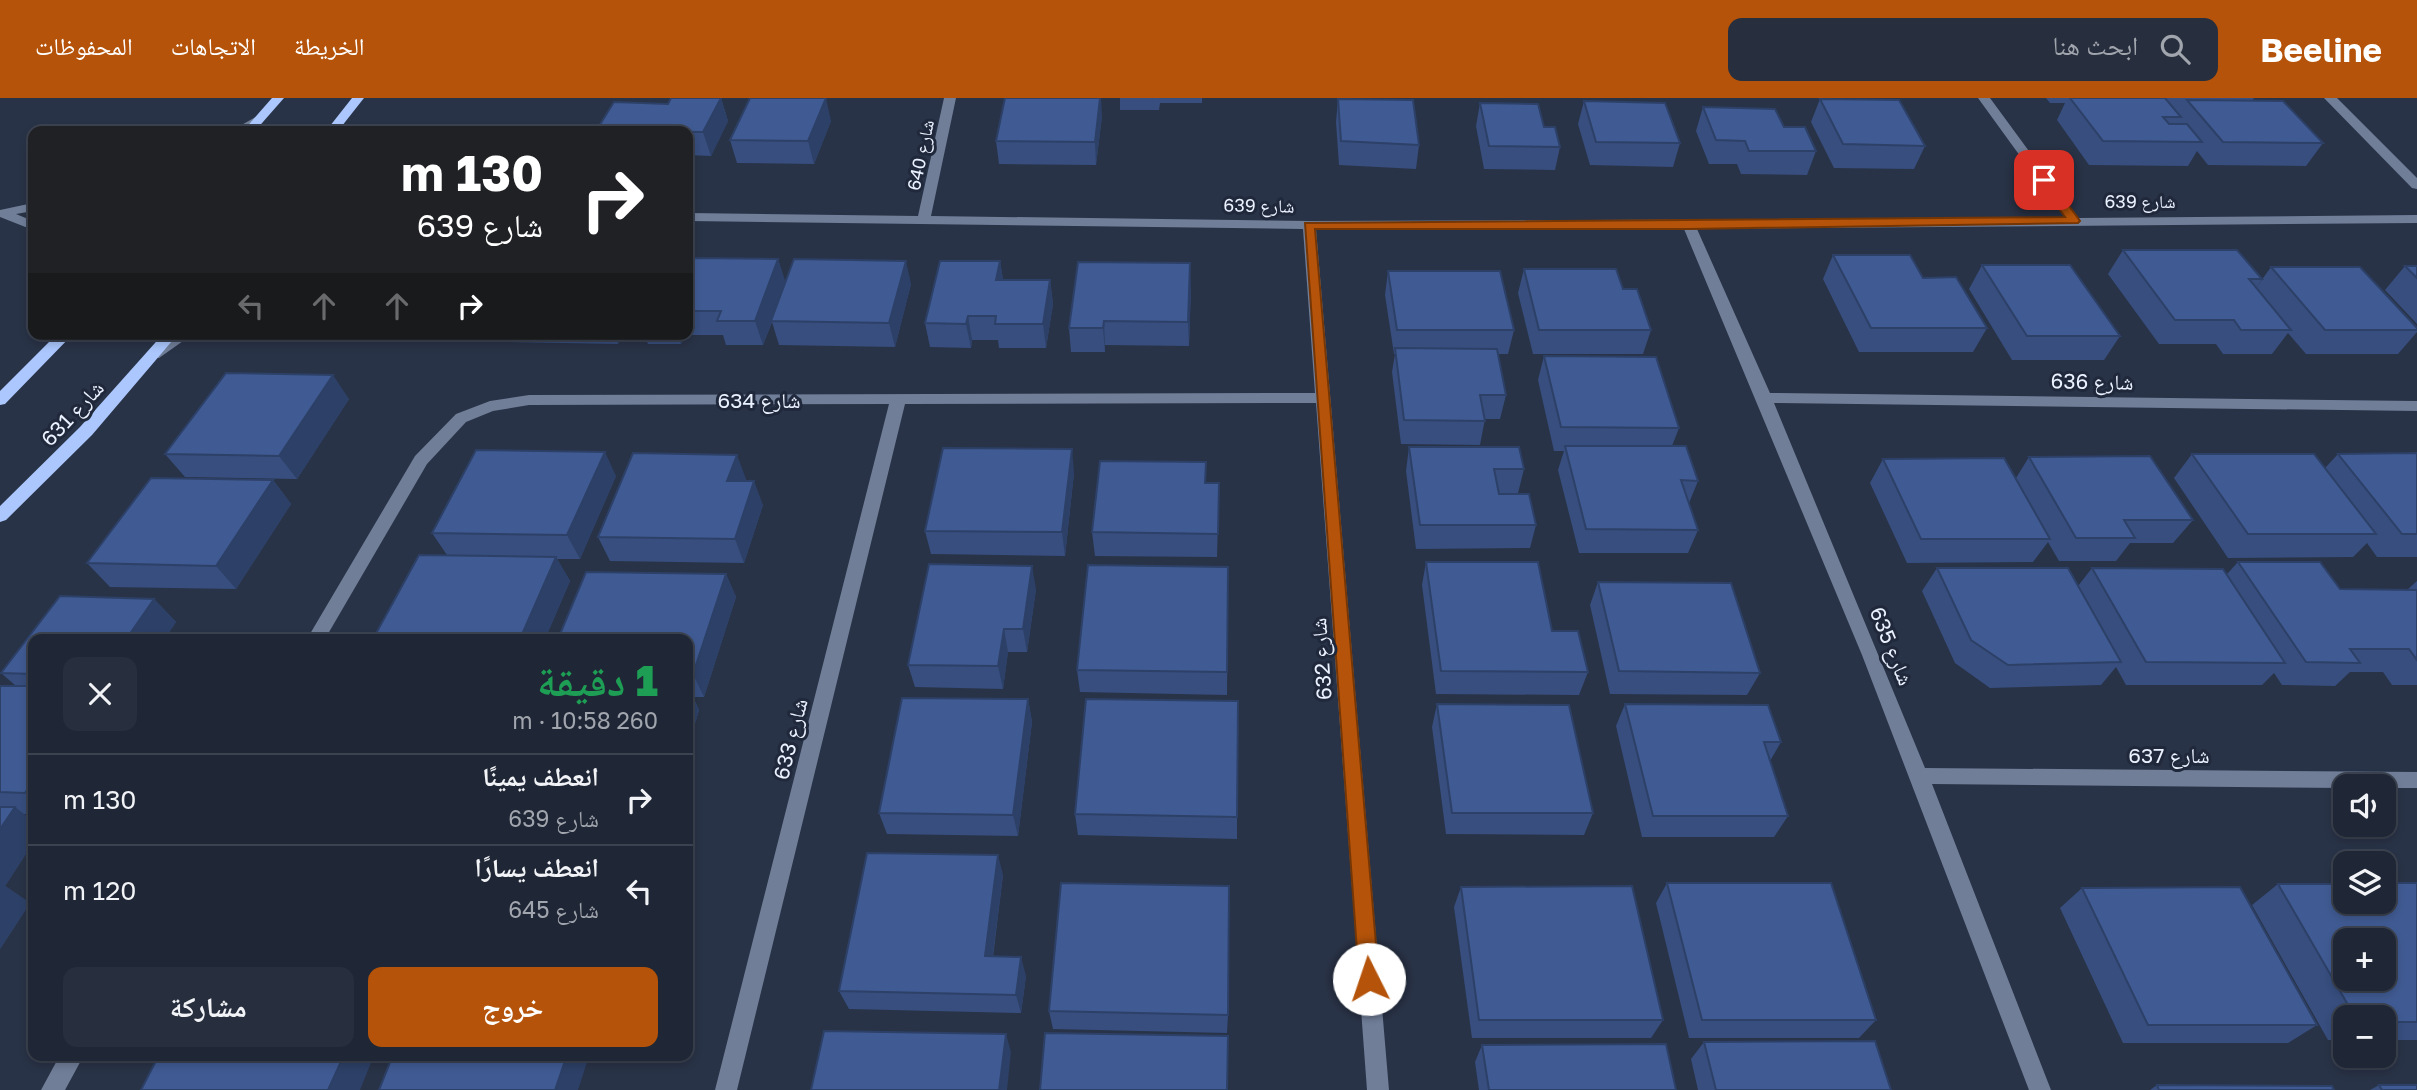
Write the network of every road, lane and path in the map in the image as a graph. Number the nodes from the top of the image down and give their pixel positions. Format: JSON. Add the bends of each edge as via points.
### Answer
{"nodes":[{"id":1,"x":278,"y":98,"type":"edge"},
{"id":2,"x":358,"y":98,"type":"edge"},
{"id":3,"x":950,"y":98,"type":"edge"},
{"id":4,"x":1984,"y":98,"type":"edge"},
{"id":5,"x":2330,"y":98,"type":"edge"},
{"id":6,"x":259,"y":120,"type":"junction"},
{"id":7,"x":342,"y":125,"type":"edge"},
{"id":8,"x":247,"y":126,"type":"edge"},
{"id":9,"x":254,"y":126,"type":"edge"},
{"id":10,"x":2417,"y":185,"type":"edge"},
{"id":11,"x":28,"y":208,"type":"edge"},
{"id":12,"x":1,"y":213,"type":"edge"},
{"id":13,"x":693,"y":217,"type":"edge"},
{"id":14,"x":2417,"y":219,"type":"edge"},
{"id":15,"x":924,"y":220,"type":"junction"},
{"id":16,"x":2074,"y":221,"type":"junction"},
{"id":17,"x":28,"y":224,"type":"edge"},
{"id":18,"x":1689,"y":225,"type":"junction"},
{"id":19,"x":1309,"y":226,"type":"junction"},
{"id":20,"x":60,"y":340,"type":"edge"},
{"id":21,"x":166,"y":340,"type":"edge"},
{"id":22,"x":177,"y":340,"type":"edge"},
{"id":23,"x":154,"y":355,"type":"junction"},
{"id":24,"x":1324,"y":398,"type":"junction"},
{"id":25,"x":1766,"y":398,"type":"junction"},
{"id":26,"x":0,"y":400,"type":"edge"},
{"id":27,"x":898,"y":400,"type":"junction"},
{"id":28,"x":2417,"y":406,"type":"edge"},
{"id":29,"x":0,"y":516,"type":"edge"},
{"id":30,"x":319,"y":634,"type":"edge"},
{"id":31,"x":1921,"y":776,"type":"junction"},
{"id":32,"x":2417,"y":780,"type":"edge"},
{"id":33,"x":69,"y":1061,"type":"edge"},
{"id":34,"x":52,"y":1090,"type":"edge"},
{"id":35,"x":726,"y":1090,"type":"edge"},
{"id":36,"x":1378,"y":1090,"type":"edge"},
{"id":37,"x":2040,"y":1090,"type":"edge"}],
"edges":[{"from":1,"to":6,"type":"main road"},
{"from":2,"to":7,"type":"main road"},
{"from":3,"to":15,"type":"street","name":"شارع 640"},
{"from":4,"to":16,"type":"street"},
{"from":5,"to":10,"type":"street"},
{"from":6,"to":8,"type":"street"},
{"from":6,"to":9,"type":"main road"},
{"from":11,"to":12,"type":"street"},
{"from":12,"to":17,"type":"street"},
{"from":13,"to":15,"type":"street","name":"شارع 639"},
{"from":14,"to":16,"type":"street","name":"شارع 639"},
{"from":15,"to":19,"type":"street","name":"شارع 639"},
{"from":16,"to":18,"type":"street","name":"شارع 639"},
{"from":18,"to":19,"type":"street","name":"شارع 639"},
{"from":18,"to":25,"type":"street","name":"شارع 635"},
{"from":19,"to":24,"type":"street","name":"شارع 632"},
{"from":20,"to":26,"type":"main road"},
{"from":21,"to":23,"type":"main road","name":"شارع 631"},
{"from":22,"to":23,"type":"street"},
{"from":23,"to":29,"type":"main road","name":"شارع 631"},
{"from":24,"to":27,"type":"street","name":"شارع 634"},
{"from":24,"to":36,"type":"street","name":"شارع 632"},
{"from":25,"to":28,"type":"street","name":"شارع 636"},
{"from":25,"to":31,"type":"street","name":"شارع 635"},
{"from":27,"to":30,"type":"street","name":"شارع 634","via":[[529,400],[490,406],[461,418],[421,460]]},
{"from":27,"to":35,"type":"street","name":"شارع 633"},
{"from":31,"to":32,"type":"street","name":"شارع 637"},
{"from":31,"to":37,"type":"street","name":"شارع 635"},
{"from":33,"to":34,"type":"street"}]}
